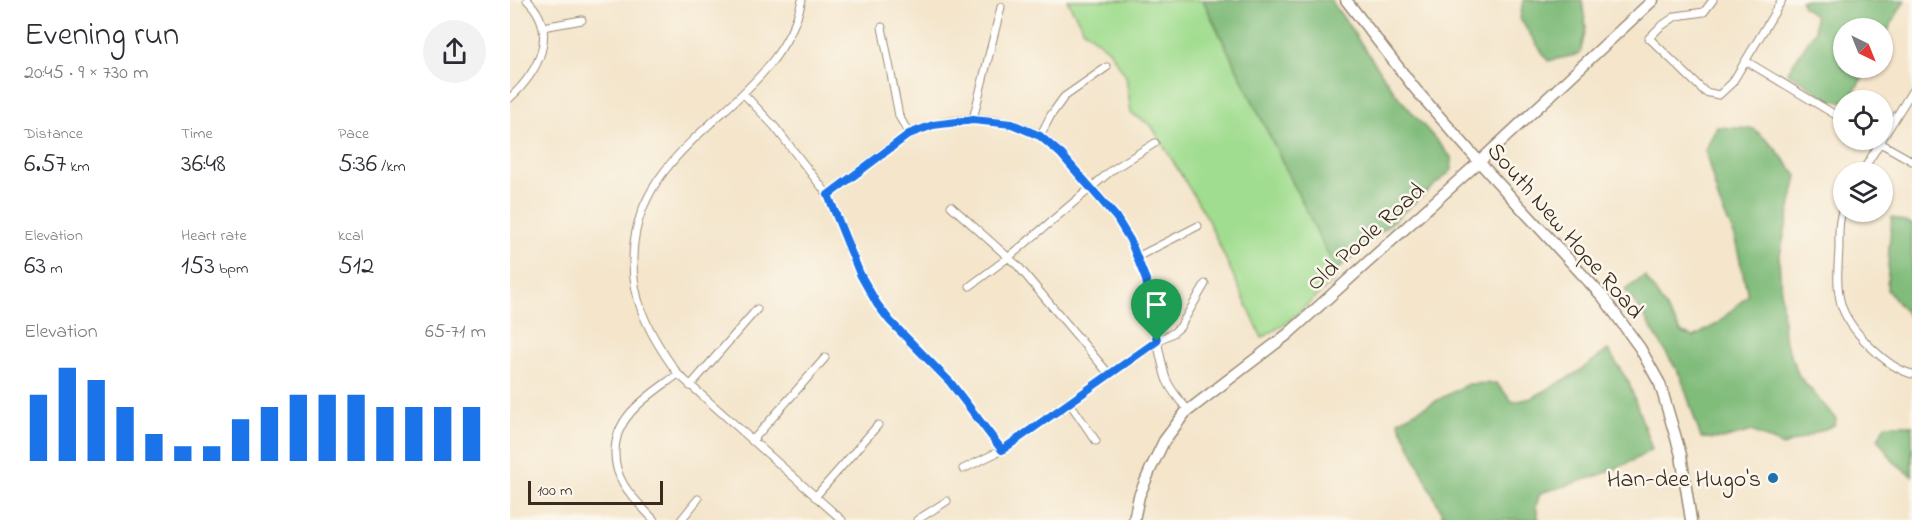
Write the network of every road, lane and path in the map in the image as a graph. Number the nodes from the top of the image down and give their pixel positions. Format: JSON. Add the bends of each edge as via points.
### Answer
{"nodes":[{"id":1,"x":527,"y":0,"type":"edge"},
{"id":2,"x":802,"y":0,"type":"edge"},
{"id":3,"x":1346,"y":0,"type":"edge"},
{"id":4,"x":1653,"y":0,"type":"edge"},
{"id":5,"x":1713,"y":0,"type":"edge"},
{"id":6,"x":1782,"y":0,"type":"edge"},
{"id":7,"x":1001,"y":7,"type":"dead end"},
{"id":8,"x":582,"y":20,"type":"dead end"},
{"id":9,"x":543,"y":27,"type":"junction"},
{"id":10,"x":882,"y":27,"type":"dead end"},
{"id":11,"x":1746,"y":61,"type":"junction"},
{"id":12,"x":1107,"y":67,"type":"dead end"},
{"id":13,"x":1912,"y":91,"type":"edge"},
{"id":14,"x":743,"y":93,"type":"junction"},
{"id":15,"x":510,"y":98,"type":"edge"},
{"id":16,"x":1833,"y":113,"type":"edge"},
{"id":17,"x":1893,"y":119,"type":"edge"},
{"id":18,"x":973,"y":120,"type":"junction"},
{"id":19,"x":909,"y":134,"type":"junction"},
{"id":20,"x":1040,"y":136,"type":"junction"},
{"id":21,"x":1155,"y":143,"type":"dead end"},
{"id":22,"x":1893,"y":150,"type":"edge"},
{"id":23,"x":1912,"y":161,"type":"edge"},
{"id":24,"x":1479,"y":162,"type":"junction"},
{"id":25,"x":1091,"y":188,"type":"junction"},
{"id":26,"x":828,"y":195,"type":"junction"},
{"id":27,"x":951,"y":206,"type":"dead end"},
{"id":28,"x":1841,"y":222,"type":"edge"},
{"id":29,"x":1198,"y":226,"type":"dead end"},
{"id":30,"x":1009,"y":257,"type":"junction"},
{"id":31,"x":1137,"y":257,"type":"junction"},
{"id":32,"x":1205,"y":284,"type":"dead end"},
{"id":33,"x":970,"y":286,"type":"dead end"},
{"id":34,"x":757,"y":309,"type":"dead end"},
{"id":35,"x":1157,"y":341,"type":"junction"},
{"id":36,"x":825,"y":358,"type":"dead end"},
{"id":37,"x":678,"y":374,"type":"junction"},
{"id":38,"x":1109,"y":374,"type":"junction"},
{"id":39,"x":1912,"y":374,"type":"edge"},
{"id":40,"x":690,"y":386,"type":"junction"},
{"id":41,"x":1069,"y":402,"type":"junction"},
{"id":42,"x":1188,"y":410,"type":"junction"},
{"id":43,"x":878,"y":425,"type":"dead end"},
{"id":44,"x":752,"y":441,"type":"junction"},
{"id":45,"x":1096,"y":441,"type":"dead end"},
{"id":46,"x":1002,"y":450,"type":"junction"},
{"id":47,"x":963,"y":469,"type":"dead end"},
{"id":48,"x":816,"y":497,"type":"junction"},
{"id":49,"x":698,"y":499,"type":"dead end"},
{"id":50,"x":947,"y":501,"type":"dead end"},
{"id":51,"x":654,"y":520,"type":"edge"},
{"id":52,"x":681,"y":520,"type":"edge"},
{"id":53,"x":842,"y":520,"type":"edge"},
{"id":54,"x":917,"y":520,"type":"edge"},
{"id":55,"x":1134,"y":520,"type":"edge"},
{"id":56,"x":1691,"y":520,"type":"edge"}],
"edges":[{"from":1,"to":9,"type":"street"},
{"from":2,"to":14,"type":"street","via":[[781,51]]},
{"from":3,"to":24,"type":"street","name":"South New Hope Road","via":[[1416,90]]},
{"from":4,"to":24,"type":"street","name":"Old Poole Road"},
{"from":5,"to":11,"type":"street","via":[[1704,12],[1676,16],[1649,38],[1705,92],[1719,95]]},
{"from":6,"to":11,"type":"street"},
{"from":7,"to":18,"type":"street"},
{"from":8,"to":9,"type":"street"},
{"from":9,"to":15,"type":"street","via":[[542,52],[534,72]]},
{"from":10,"to":19,"type":"street","via":[[899,117]]},
{"from":11,"to":16,"type":"street"},
{"from":12,"to":20,"type":"street","via":[[1064,97]]},
{"from":13,"to":17,"type":"street"},
{"from":14,"to":26,"type":"street"},
{"from":14,"to":37,"type":"street","via":[[663,170],[643,208],[635,236],[633,268],[642,313]]},
{"from":18,"to":19,"type":"street","via":[[933,125]]},
{"from":18,"to":20,"type":"street","via":[[1012,124]]},
{"from":19,"to":26,"type":"street"},
{"from":20,"to":25,"type":"street"},
{"from":21,"to":25,"type":"street"},
{"from":22,"to":23,"type":"street"},
{"from":24,"to":42,"type":"street","name":"Old Poole Road","via":[[1288,334]]},
{"from":24,"to":56,"type":"street","name":"South New Hope Road","via":[[1603,297],[1640,348],[1660,384],[1682,455]]},
{"from":25,"to":30,"type":"street"},
{"from":25,"to":31,"type":"street","via":[[1116,217]]},
{"from":26,"to":46,"type":"street","via":[[851,254],[877,304],[950,382]]},
{"from":27,"to":30,"type":"street"},
{"from":28,"to":39,"type":"street","via":[[1841,307],[1885,361]]},
{"from":29,"to":31,"type":"street"},
{"from":30,"to":33,"type":"street"},
{"from":30,"to":38,"type":"street"},
{"from":31,"to":35,"type":"street","via":[[1146,280]]},
{"from":32,"to":35,"type":"street","via":[[1180,327]]},
{"from":34,"to":40,"type":"street"},
{"from":35,"to":38,"type":"street"},
{"from":35,"to":42,"type":"street","via":[[1166,380]]},
{"from":36,"to":44,"type":"street"},
{"from":37,"to":40,"type":"street"},
{"from":37,"to":51,"type":"street","via":[[630,412],[615,445],[620,477]]},
{"from":38,"to":41,"type":"street"},
{"from":40,"to":44,"type":"street"},
{"from":41,"to":45,"type":"street"},
{"from":41,"to":46,"type":"street"},
{"from":42,"to":55,"type":"street","name":"Old Poole Road","via":[[1164,441],[1139,496]]},
{"from":43,"to":48,"type":"street"},
{"from":44,"to":48,"type":"street"},
{"from":46,"to":47,"type":"street"},
{"from":48,"to":53,"type":"street"},
{"from":49,"to":52,"type":"street"},
{"from":50,"to":54,"type":"street"}]}
